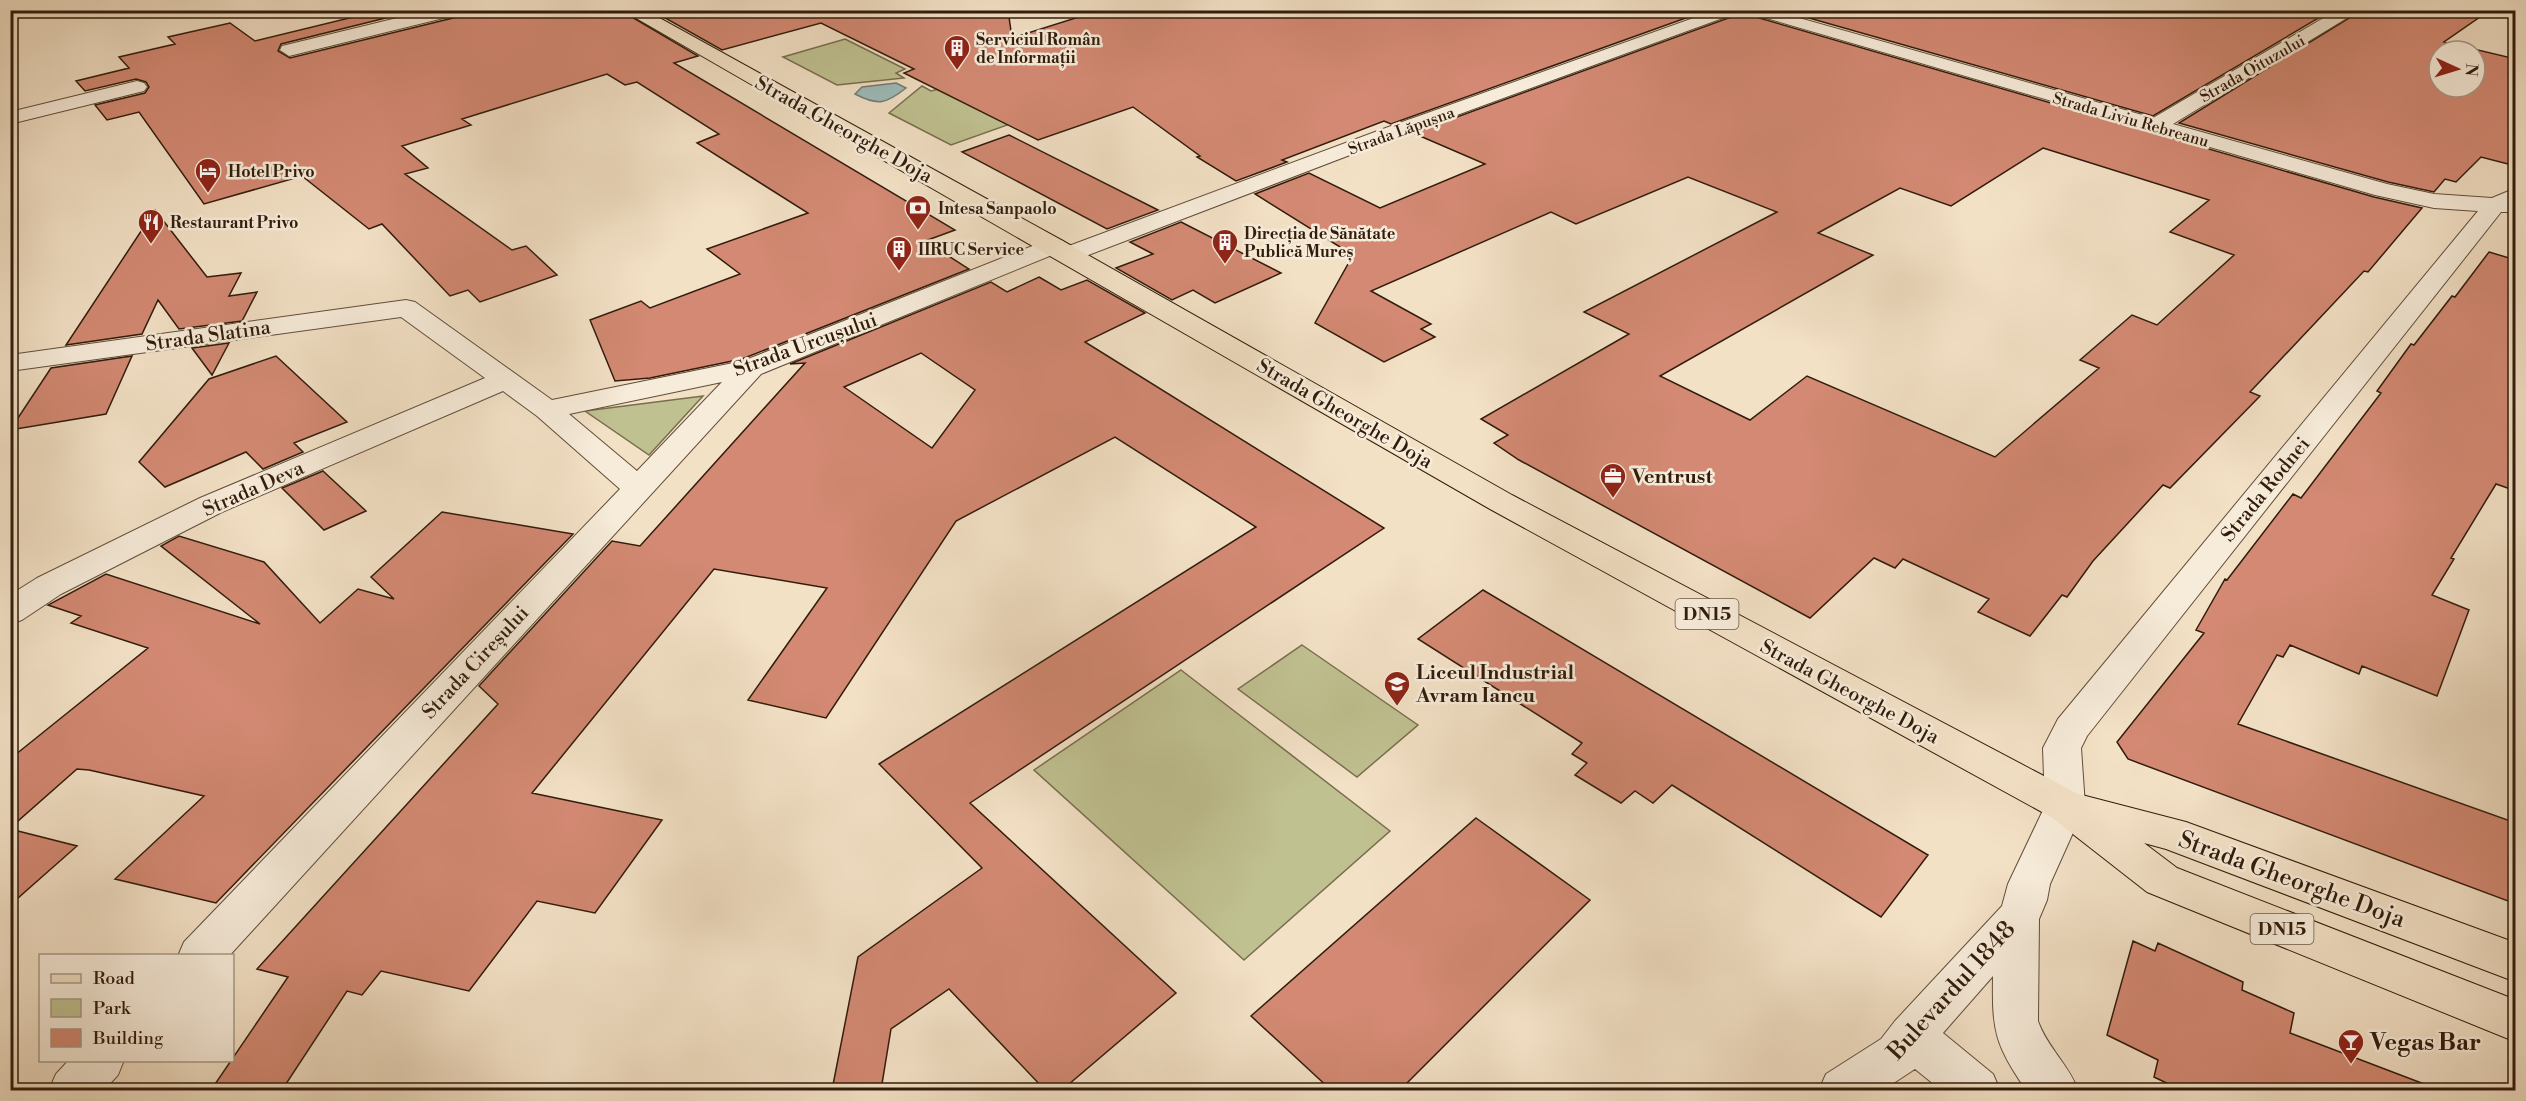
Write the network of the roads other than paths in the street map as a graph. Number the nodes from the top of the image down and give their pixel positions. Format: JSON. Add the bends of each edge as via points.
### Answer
{"nodes":[{"id":1,"x":454,"y":10,"type":"edge"},
{"id":2,"x":631,"y":10,"type":"edge"},
{"id":3,"x":1734,"y":10,"type":"edge"},
{"id":4,"x":1750,"y":10,"type":"edge"},
{"id":5,"x":2351,"y":10,"type":"edge"},
{"id":6,"x":289,"y":50,"type":"dead end"},
{"id":7,"x":137,"y":87,"type":"dead end"},
{"id":8,"x":10,"y":118,"type":"edge"},
{"id":9,"x":2154,"y":126,"type":"junction"},
{"id":10,"x":2508,"y":202,"type":"edge"},
{"id":11,"x":1061,"y":250,"type":"junction"},
{"id":12,"x":10,"y":363,"type":"edge"},
{"id":13,"x":751,"y":368,"type":"junction"},
{"id":14,"x":505,"y":380,"type":"junction"},
{"id":15,"x":547,"y":410,"type":"junction"},
{"id":16,"x":638,"y":488,"type":"junction"},
{"id":17,"x":10,"y":612,"type":"edge"},
{"id":18,"x":2065,"y":806,"type":"junction"},
{"id":19,"x":2017,"y":919,"type":"junction"},
{"id":20,"x":202,"y":954,"type":"edge"},
{"id":21,"x":2516,"y":963,"type":"edge"},
{"id":22,"x":2516,"y":1021,"type":"edge"},
{"id":23,"x":1911,"y":1036,"type":"junction"},
{"id":24,"x":99,"y":1062,"type":"edge"},
{"id":25,"x":73,"y":1090,"type":"edge"},
{"id":26,"x":1843,"y":1090,"type":"edge"},
{"id":27,"x":1976,"y":1090,"type":"edge"},
{"id":28,"x":2054,"y":1090,"type":"edge"}],
"edges":[{"from":1,"to":6,"type":"street"},
{"from":2,"to":11,"type":"main road","name":"Strada Gheorghe Doja","number":"DN15"},
{"from":3,"to":11,"type":"street","name":"Strada Lăpușna"},
{"from":4,"to":9,"type":"street","name":"Strada Liviu Rebreanu"},
{"from":5,"to":9,"type":"street","name":"Strada Oituzului"},
{"from":7,"to":8,"type":"street"},
{"from":9,"to":10,"type":"street","name":"Strada Liviu Rebreanu","via":[[2434,201]]},
{"from":10,"to":18,"type":"street","name":"Strada Rodnei","via":[[2070,729],[2062,748]]},
{"from":11,"to":13,"type":"street","name":"Strada Urcușului"},
{"from":11,"to":18,"type":"main road","name":"Strada Gheorghe Doja","number":"DN15","via":[[1501,502]]},
{"from":12,"to":14,"type":"street","name":"Strada Slatina","via":[[406,308]]},
{"from":13,"to":15,"type":"street","name":"Strada Urcușului"},
{"from":13,"to":16,"type":"street","name":"Strada Cireșului"},
{"from":14,"to":15,"type":"street"},
{"from":14,"to":17,"type":"street","name":"Strada Deva","via":[[211,506],[68,575]]},
{"from":15,"to":16,"type":"street"},
{"from":16,"to":20,"type":"street","name":"Strada Cireșului"},
{"from":18,"to":19,"type":"street","name":"Bulevardul 1848"},
{"from":18,"to":21,"type":"main road","name":"Strada Gheorghe Doja","number":"DN15","via":[[2172,834]]},
{"from":18,"to":22,"type":"main road","name":"Strada Gheorghe Doja","number":"DN15","via":[[2162,880]]},
{"from":19,"to":23,"type":"street","name":"Bulevardul 1848"},
{"from":19,"to":28,"type":"street","via":[[2015,1021],[2023,1046]]},
{"from":23,"to":26,"type":"street","name":"Bulevardul 1848","via":[[1898,1054]]},
{"from":23,"to":27,"type":"street"},
{"from":24,"to":25,"type":"street"}]}
